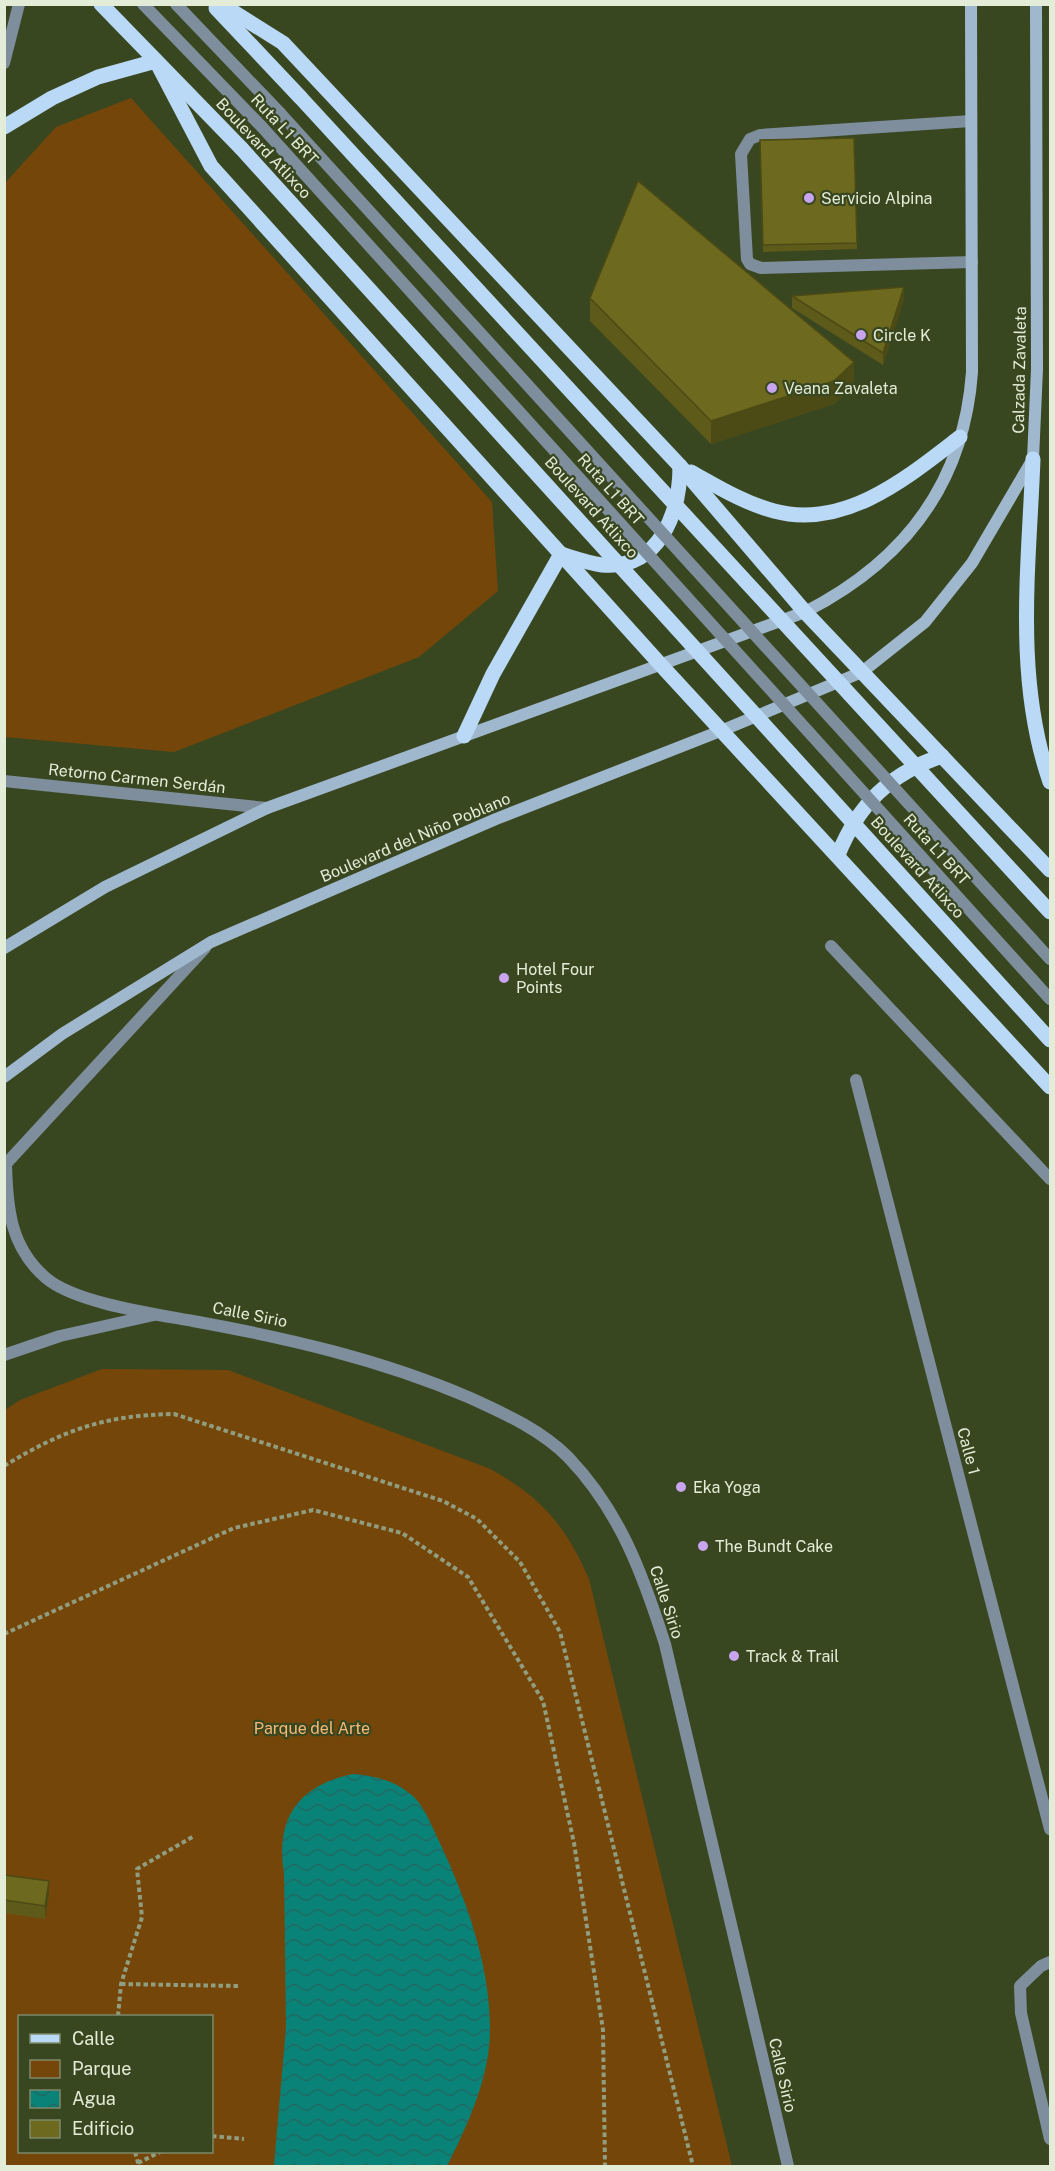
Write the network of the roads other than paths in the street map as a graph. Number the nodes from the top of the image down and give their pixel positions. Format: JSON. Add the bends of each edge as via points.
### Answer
{"nodes":[{"id":1,"x":19,"y":4,"type":"edge"},
{"id":2,"x":101,"y":4,"type":"edge"},
{"id":3,"x":143,"y":4,"type":"edge"},
{"id":4,"x":176,"y":4,"type":"edge"},
{"id":5,"x":212,"y":4,"type":"edge"},
{"id":6,"x":221,"y":4,"type":"edge"},
{"id":7,"x":971,"y":4,"type":"edge"},
{"id":8,"x":1036,"y":4,"type":"edge"},
{"id":9,"x":156,"y":60,"type":"junction"},
{"id":10,"x":4,"y":63,"type":"edge"},
{"id":11,"x":971,"y":121,"type":"junction"},
{"id":12,"x":4,"y":127,"type":"edge"},
{"id":13,"x":972,"y":262,"type":"junction"},
{"id":14,"x":960,"y":437,"type":"junction"},
{"id":15,"x":1034,"y":459,"type":"junction"},
{"id":16,"x":680,"y":466,"type":"junction"},
{"id":17,"x":561,"y":554,"type":"junction"},
{"id":18,"x":805,"y":612,"type":"junction"},
{"id":19,"x":660,"y":664,"type":"junction"},
{"id":20,"x":861,"y":672,"type":"junction"},
{"id":21,"x":723,"y":730,"type":"junction"},
{"id":22,"x":464,"y":736,"type":"junction"},
{"id":23,"x":942,"y":756,"type":"junction"},
{"id":24,"x":4,"y":781,"type":"edge"},
{"id":25,"x":1050,"y":782,"type":"edge"},
{"id":26,"x":267,"y":808,"type":"junction"},
{"id":27,"x":838,"y":855,"type":"junction"},
{"id":28,"x":1050,"y":870,"type":"edge"},
{"id":29,"x":1050,"y":912,"type":"edge"},
{"id":30,"x":211,"y":942,"type":"junction"},
{"id":31,"x":831,"y":946,"type":"dead end"},
{"id":32,"x":4,"y":948,"type":"edge"},
{"id":33,"x":1050,"y":959,"type":"edge"},
{"id":34,"x":1050,"y":999,"type":"edge"},
{"id":35,"x":1050,"y":1040,"type":"edge"},
{"id":36,"x":4,"y":1077,"type":"edge"},
{"id":37,"x":856,"y":1080,"type":"dead end"},
{"id":38,"x":1050,"y":1087,"type":"edge"},
{"id":39,"x":5,"y":1164,"type":"edge"},
{"id":40,"x":1050,"y":1179,"type":"edge"},
{"id":41,"x":159,"y":1314,"type":"junction"},
{"id":42,"x":4,"y":1355,"type":"edge"},
{"id":43,"x":1050,"y":1829,"type":"edge"},
{"id":44,"x":1050,"y":1962,"type":"edge"},
{"id":45,"x":1050,"y":2139,"type":"edge"},
{"id":46,"x":788,"y":2166,"type":"edge"}],
"edges":[{"from":1,"to":10,"type":"street"},
{"from":2,"to":9,"type":"main road","name":"Boulevard Atlixco"},
{"from":3,"to":34,"type":"street","name":"Ruta L1 BRT","bridge":true,"via":[[262,127]]},
{"from":4,"to":33,"type":"street","name":"Ruta L1 BRT","bridge":true,"via":[[280,113]]},
{"from":5,"to":29,"type":"main road","bridge":true},
{"from":6,"to":16,"type":"main road","via":[[283,43]]},
{"from":7,"to":11,"type":"main road"},
{"from":8,"to":15,"type":"main road","name":"Calzada Zavaleta"},
{"from":9,"to":12,"type":"main road","via":[[98,77],[52,98]]},
{"from":9,"to":17,"type":"main road","via":[[211,166]]},
{"from":9,"to":35,"type":"main road","name":"Boulevard Atlixco","bridge":true,"via":[[241,148]]},
{"from":11,"to":13,"type":"main road"},
{"from":11,"to":13,"type":"street","via":[[760,135],[750,139],[741,154],[747,259],[755,267]]},
{"from":13,"to":14,"type":"main road","via":[[972,372],[967,420]]},
{"from":14,"to":16,"type":"main road","via":[[892,488],[822,514],[775,511],[730,494]]},
{"from":14,"to":18,"type":"main road","via":[[937,494],[903,540],[839,595]]},
{"from":15,"to":20,"type":"main road","name":"Calzada Zavaleta","via":[[972,563],[925,622]]},
{"from":15,"to":25,"type":"main road","via":[[1026,655],[1031,708]]},
{"from":16,"to":17,"type":"main road","via":[[673,519],[664,535],[637,560],[602,565]]},
{"from":16,"to":18,"type":"main road"},
{"from":17,"to":19,"type":"main road"},
{"from":17,"to":22,"type":"main road","via":[[493,674]]},
{"from":18,"to":19,"type":"main road"},
{"from":18,"to":20,"type":"main road"},
{"from":19,"to":21,"type":"main road"},
{"from":19,"to":22,"type":"main road"},
{"from":20,"to":21,"type":"main road","name":"Boulevard del Niño Poblano"},
{"from":20,"to":23,"type":"main road"},
{"from":21,"to":27,"type":"main road"},
{"from":21,"to":30,"type":"main road","name":"Boulevard del Niño Poblano","via":[[496,819]]},
{"from":22,"to":26,"type":"main road"},
{"from":23,"to":27,"type":"main road","via":[[896,777],[875,794],[847,833]]},
{"from":23,"to":28,"type":"main road"},
{"from":24,"to":26,"type":"street","name":"Retorno Carmen Serdán"},
{"from":26,"to":32,"type":"main road","via":[[105,887]]},
{"from":27,"to":38,"type":"main road"},
{"from":30,"to":36,"type":"main road","name":"Boulevard del Niño Poblano","via":[[62,1034]]},
{"from":30,"to":39,"type":"street"},
{"from":31,"to":40,"type":"street"},
{"from":37,"to":43,"type":"street","name":"Calle 1"},
{"from":39,"to":41,"type":"street","name":"Calle Sirio","via":[[13,1233],[27,1258],[48,1280],[82,1297]]},
{"from":41,"to":42,"type":"street","name":"Calle Sirio","via":[[60,1336]]},
{"from":41,"to":46,"type":"street","name":"Calle Sirio","via":[[290,1338],[429,1380],[516,1418],[567,1456],[609,1507],[644,1576],[665,1644]]},
{"from":44,"to":45,"type":"street","via":[[1020,1986],[1021,2013]]}]}
